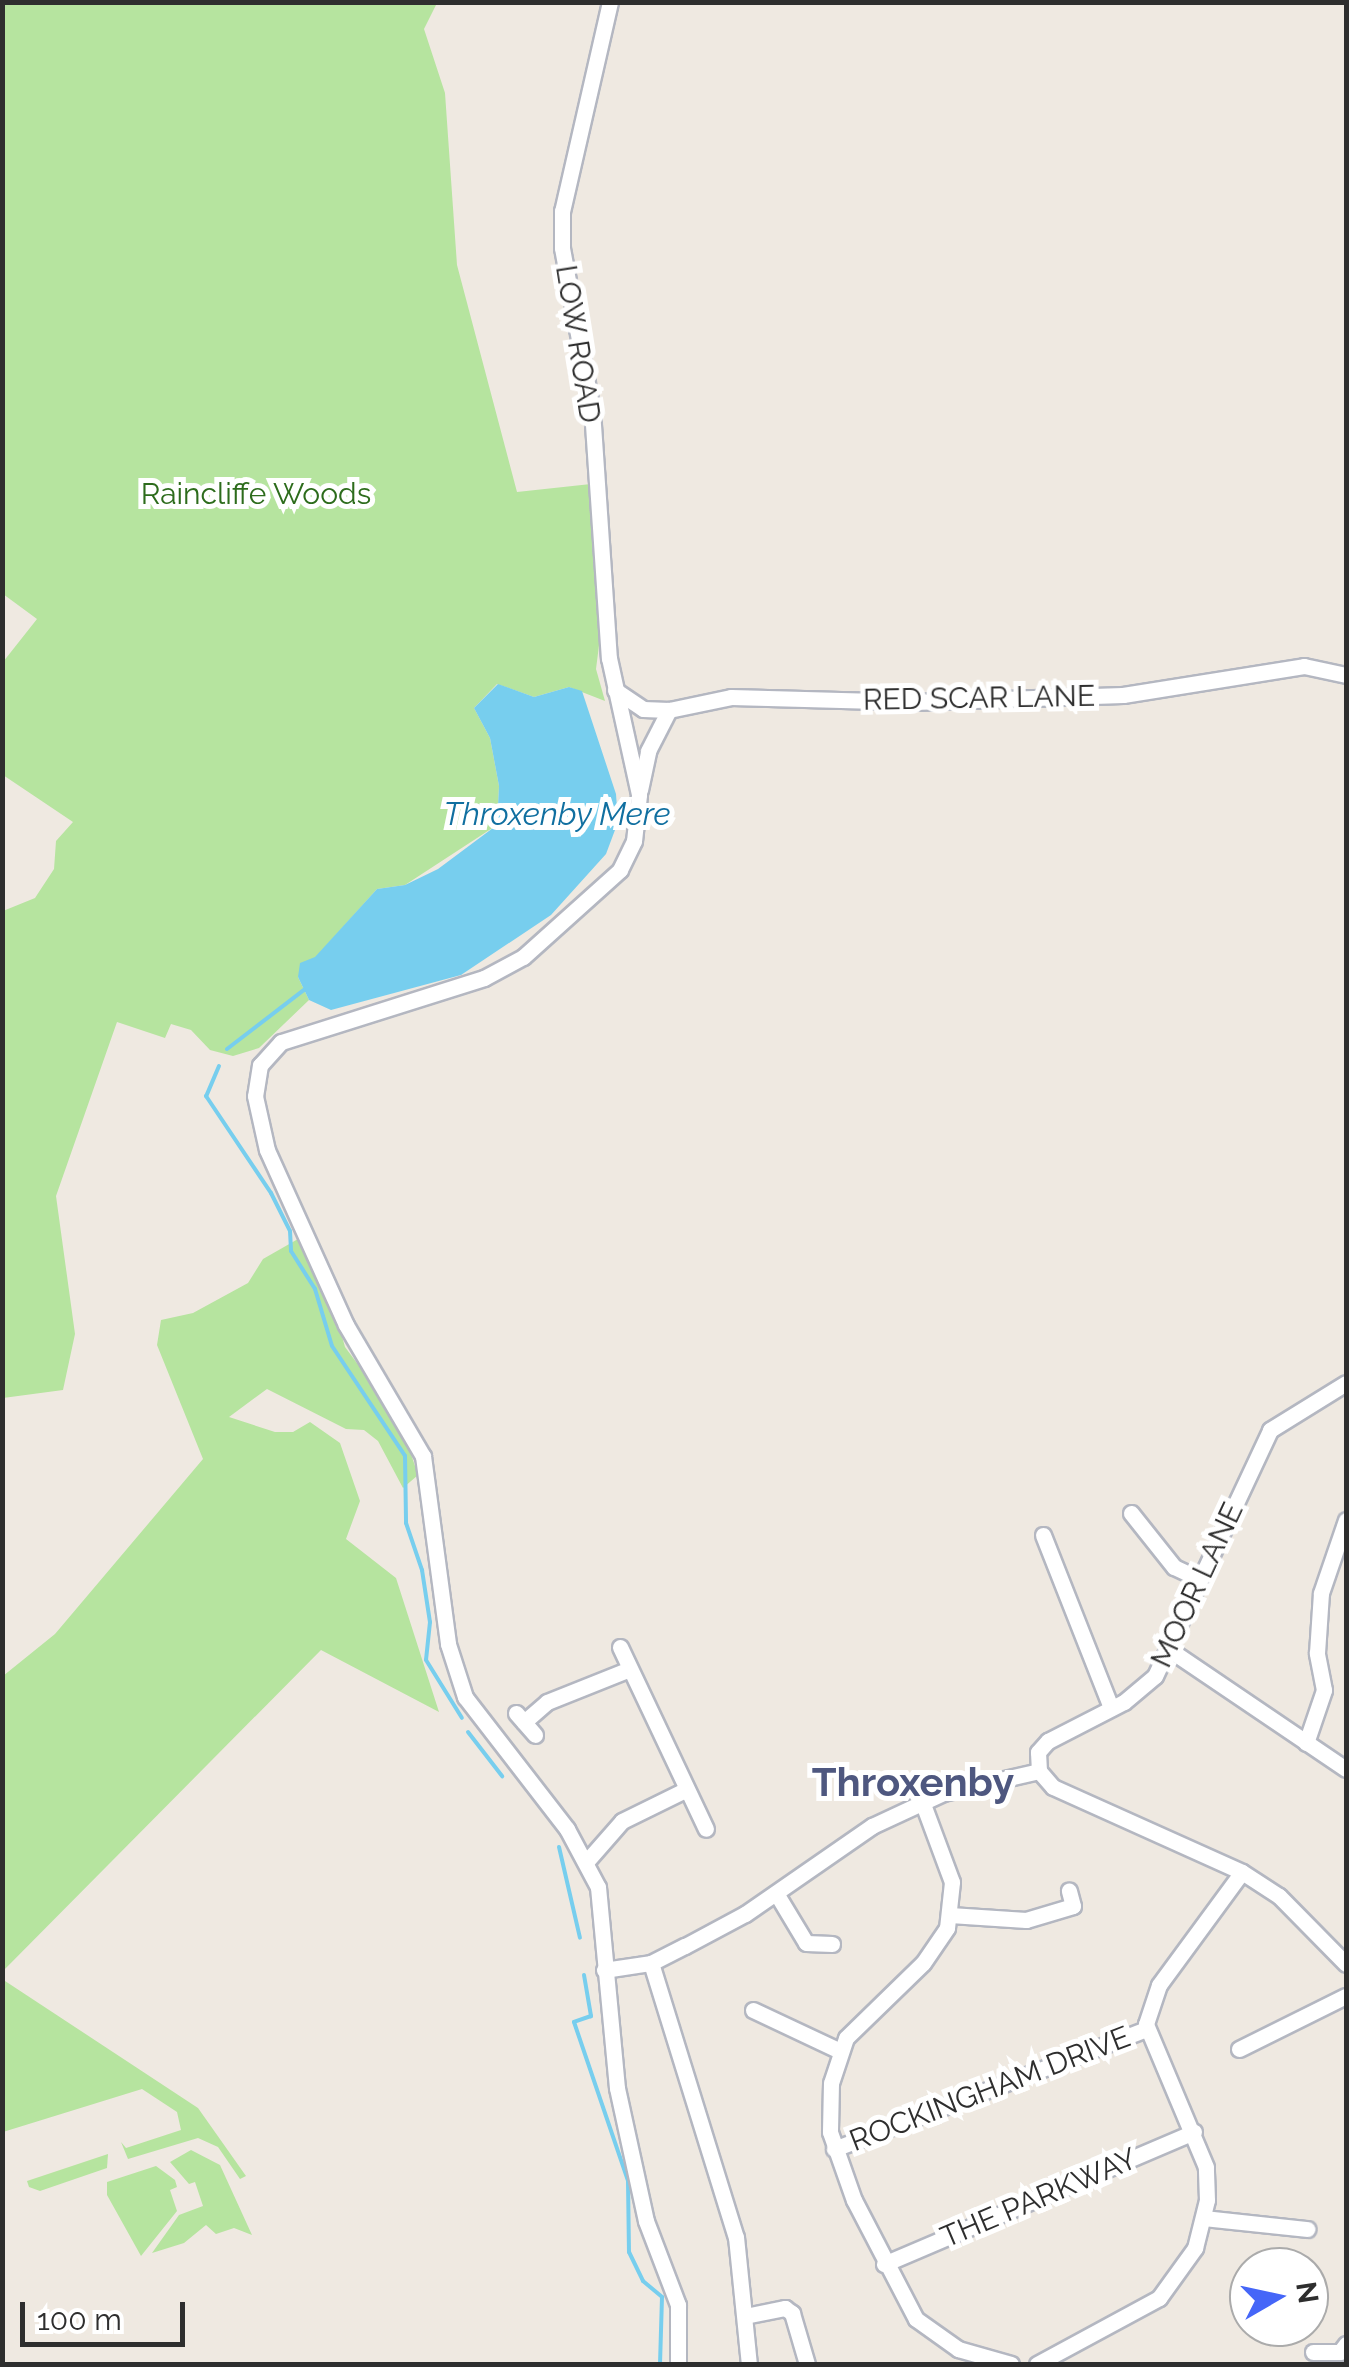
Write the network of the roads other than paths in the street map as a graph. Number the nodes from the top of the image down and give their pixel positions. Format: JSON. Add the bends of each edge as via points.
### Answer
{"nodes":[{"id":1,"x":610,"y":2,"type":"edge"},
{"id":2,"x":1346,"y":675,"type":"edge"},
{"id":3,"x":615,"y":690,"type":"junction"},
{"id":4,"x":669,"y":710,"type":"junction"},
{"id":5,"x":640,"y":795,"type":"junction"},
{"id":6,"x":1346,"y":1383,"type":"edge"},
{"id":7,"x":1130,"y":1511,"type":"dead end"},
{"id":8,"x":1346,"y":1520,"type":"edge"},
{"id":9,"x":1042,"y":1534,"type":"dead end"},
{"id":10,"x":1200,"y":1579,"type":"junction"},
{"id":11,"x":620,"y":1647,"type":"dead end"},
{"id":12,"x":1170,"y":1650,"type":"junction"},
{"id":13,"x":630,"y":1668,"type":"junction"},
{"id":14,"x":1111,"y":1708,"type":"junction"},
{"id":15,"x":525,"y":1723,"type":"dead end"},
{"id":16,"x":1306,"y":1743,"type":"junction"},
{"id":17,"x":1346,"y":1769,"type":"edge"},
{"id":18,"x":1039,"y":1771,"type":"junction"},
{"id":19,"x":687,"y":1789,"type":"junction"},
{"id":20,"x":924,"y":1804,"type":"junction"},
{"id":21,"x":706,"y":1829,"type":"dead end"},
{"id":22,"x":588,"y":1861,"type":"junction"},
{"id":23,"x":1242,"y":1872,"type":"junction"},
{"id":24,"x":776,"y":1893,"type":"junction"},
{"id":25,"x":1071,"y":1899,"type":"dead end"},
{"id":26,"x":950,"y":1915,"type":"junction"},
{"id":27,"x":832,"y":1944,"type":"dead end"},
{"id":28,"x":651,"y":1963,"type":"junction"},
{"id":29,"x":1346,"y":1964,"type":"edge"},
{"id":30,"x":604,"y":1970,"type":"junction"},
{"id":31,"x":1346,"y":1996,"type":"edge"},
{"id":32,"x":753,"y":2010,"type":"dead end"},
{"id":33,"x":1146,"y":2029,"type":"junction"},
{"id":34,"x":1240,"y":2049,"type":"dead end"},
{"id":35,"x":840,"y":2051,"type":"junction"},
{"id":36,"x":1194,"y":2132,"type":"junction"},
{"id":37,"x":834,"y":2149,"type":"junction"},
{"id":38,"x":1204,"y":2218,"type":"junction"},
{"id":39,"x":1307,"y":2229,"type":"dead end"},
{"id":40,"x":884,"y":2264,"type":"junction"},
{"id":41,"x":744,"y":2316,"type":"junction"},
{"id":42,"x":1346,"y":2344,"type":"edge"},
{"id":43,"x":1313,"y":2352,"type":"dead end"},
{"id":44,"x":678,"y":2364,"type":"edge"},
{"id":45,"x":749,"y":2364,"type":"edge"},
{"id":46,"x":806,"y":2364,"type":"edge"},
{"id":47,"x":1011,"y":2364,"type":"edge"},
{"id":48,"x":1037,"y":2364,"type":"edge"}],
"edges":[{"from":1,"to":3,"type":"street","name":"LOW ROAD","via":[[562,211],[564,269],[592,410]]},
{"from":2,"to":4,"type":"street","name":"RED SCAR LANE","via":[[1304,666],[1123,695],[914,702],[730,697]]},
{"from":3,"to":4,"type":"street","name":"RED SCAR LANE","via":[[642,709]]},
{"from":3,"to":5,"type":"street","name":"LOW ROAD"},
{"from":4,"to":5,"type":"street","via":[[648,751]]},
{"from":5,"to":22,"type":"street","via":[[637,828],[620,870],[542,943],[484,978],[281,1042],[260,1065],[255,1096],[267,1150],[346,1325],[423,1456],[448,1644],[466,1697]]},
{"from":6,"to":10,"type":"street","name":"MOOR LANE","via":[[1270,1430]]},
{"from":7,"to":10,"type":"street","via":[[1174,1567]]},
{"from":8,"to":16,"type":"street","via":[[1321,1593],[1324,1690]]},
{"from":9,"to":14,"type":"street"},
{"from":10,"to":12,"type":"street","name":"MOOR LANE"},
{"from":11,"to":13,"type":"street"},
{"from":12,"to":14,"type":"street","name":"MOOR LANE","via":[[1141,1690]]},
{"from":12,"to":16,"type":"street"},
{"from":13,"to":15,"type":"street","via":[[547,1702]]},
{"from":13,"to":19,"type":"street"},
{"from":14,"to":18,"type":"street","name":"MOOR LANE","via":[[1048,1741],[1038,1752]]},
{"from":16,"to":17,"type":"street"},
{"from":18,"to":20,"type":"street","via":[[954,1790]]},
{"from":18,"to":23,"type":"street","via":[[1054,1787]]},
{"from":19,"to":21,"type":"street"},
{"from":19,"to":22,"type":"street","via":[[622,1821]]},
{"from":20,"to":24,"type":"street","via":[[872,1826]]},
{"from":20,"to":26,"type":"street","via":[[949,1870]]},
{"from":22,"to":30,"type":"street","via":[[598,1886]]},
{"from":23,"to":29,"type":"street","via":[[1278,1896]]},
{"from":23,"to":33,"type":"street","via":[[1153,1995]]},
{"from":24,"to":27,"type":"street","via":[[806,1942]]},
{"from":24,"to":28,"type":"street"},
{"from":25,"to":26,"type":"street","via":[[1010,1922]]},
{"from":26,"to":35,"type":"street","via":[[941,1944],[858,2022]]},
{"from":28,"to":30,"type":"street"},
{"from":28,"to":41,"type":"street","via":[[736,2237]]},
{"from":30,"to":44,"type":"street","via":[[617,2088],[646,2220],[678,2304]]},
{"from":31,"to":34,"type":"street"},
{"from":32,"to":35,"type":"street"},
{"from":33,"to":36,"type":"street"},
{"from":33,"to":37,"type":"street","name":"ROCKINGHAM DRIVE"},
{"from":35,"to":37,"type":"street","via":[[828,2109]]},
{"from":36,"to":38,"type":"street","via":[[1208,2184]]},
{"from":36,"to":40,"type":"street","name":"THE PARKWAY"},
{"from":37,"to":40,"type":"street"},
{"from":38,"to":39,"type":"street"},
{"from":38,"to":48,"type":"street","via":[[1188,2263],[1164,2295]]},
{"from":40,"to":47,"type":"street","via":[[902,2302],[930,2332],[958,2350]]},
{"from":41,"to":45,"type":"street"},
{"from":41,"to":46,"type":"street","via":[[786,2308]]},
{"from":42,"to":43,"type":"street","via":[[1340,2352]]}]}
